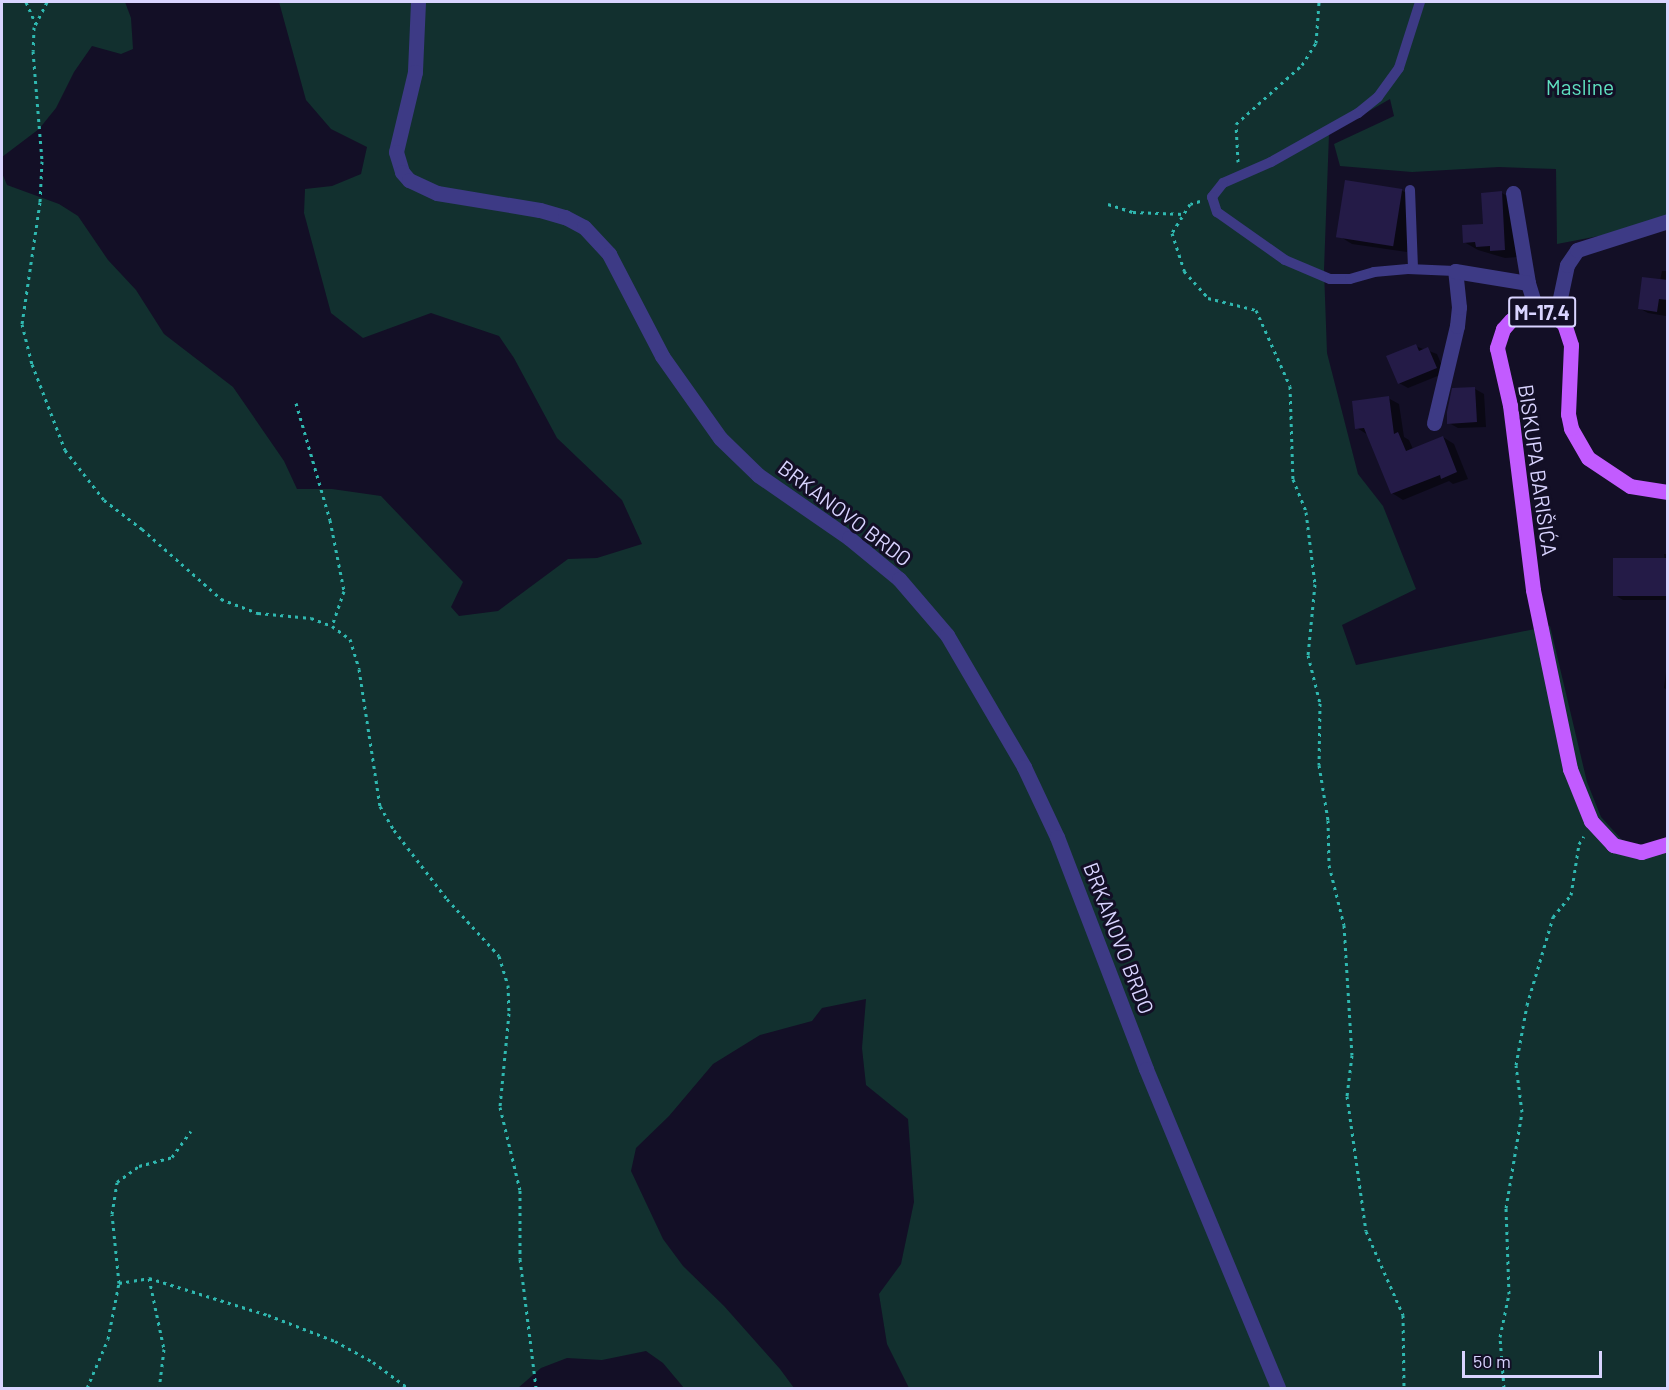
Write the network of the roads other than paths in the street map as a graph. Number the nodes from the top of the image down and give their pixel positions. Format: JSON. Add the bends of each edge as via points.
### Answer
{"nodes":[{"id":1,"x":418,"y":2,"type":"edge"},
{"id":2,"x":1420,"y":2,"type":"edge"},
{"id":3,"x":1410,"y":190,"type":"dead end"},
{"id":4,"x":1514,"y":193,"type":"dead end"},
{"id":5,"x":1668,"y":221,"type":"edge"},
{"id":6,"x":1413,"y":269,"type":"junction"},
{"id":7,"x":1455,"y":271,"type":"junction"},
{"id":8,"x":1528,"y":284,"type":"junction"},
{"id":9,"x":1537,"y":312,"type":"junction"},
{"id":10,"x":1556,"y":317,"type":"junction"},
{"id":11,"x":1434,"y":423,"type":"dead end"},
{"id":12,"x":1668,"y":492,"type":"edge"},
{"id":13,"x":1668,"y":844,"type":"edge"},
{"id":14,"x":1278,"y":1389,"type":"edge"}],
"edges":[{"from":1,"to":14,"type":"street","name":"BRKANOVO BRDO","via":[[416,72],[396,152],[402,172],[409,180],[437,193],[540,210],[584,227],[609,254],[662,356],[720,438],[758,475],[849,538],[899,579],[947,635],[1005,731],[1057,837],[1146,1069]]},
{"from":2,"to":6,"type":"lane","via":[[1399,69],[1378,97],[1358,113],[1223,183],[1212,197],[1217,212],[1308,272],[1330,279],[1350,279],[1374,272]]},
{"from":3,"to":6,"type":"lane"},
{"from":4,"to":8,"type":"street"},
{"from":5,"to":10,"type":"street","via":[[1577,250],[1567,265]]},
{"from":6,"to":7,"type":"lane"},
{"from":7,"to":8,"type":"street"},
{"from":7,"to":11,"type":"street","via":[[1459,306]]},
{"from":8,"to":9,"type":"street"},
{"from":9,"to":10,"type":"main road","number":"M-17.4"},
{"from":9,"to":13,"type":"main road","name":"BISKUPA BARIŠIĆA","number":"M-17.4","via":[[1511,320],[1503,329],[1497,348],[1510,405],[1533,590],[1570,769],[1591,821],[1613,845],[1641,852]]},
{"from":10,"to":12,"type":"main road","name":"BISKUPA BARIŠIĆA","number":"M-17.4","via":[[1564,324],[1571,345],[1568,414],[1577,442],[1588,458],[1617,480]]}]}
